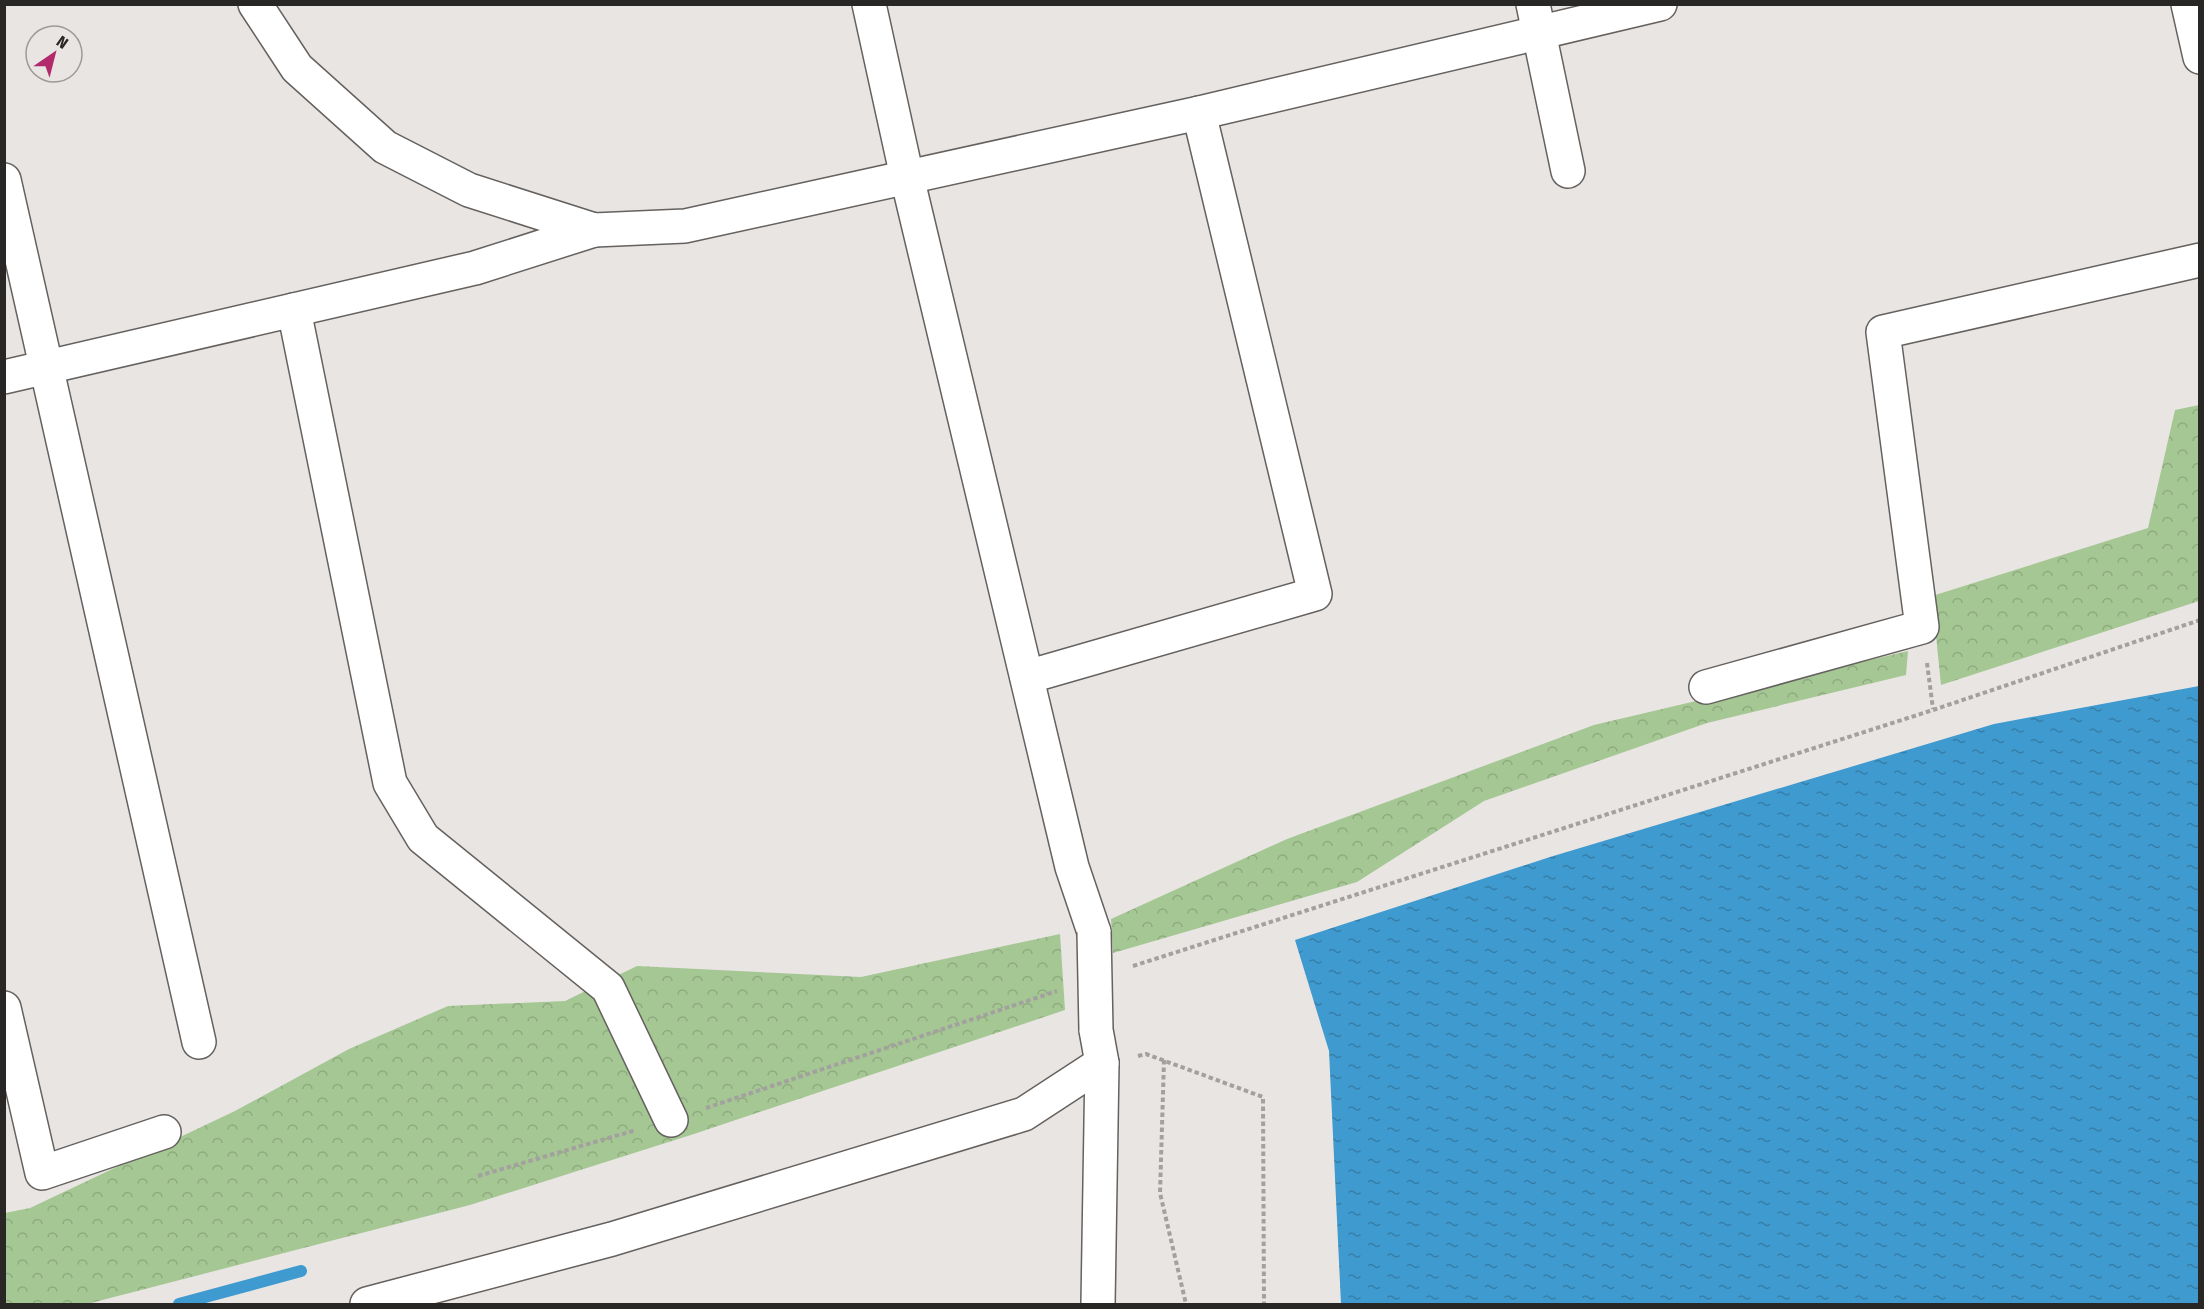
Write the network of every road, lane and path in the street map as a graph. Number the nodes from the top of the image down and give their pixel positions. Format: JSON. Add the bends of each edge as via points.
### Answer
{"nodes":[{"id":1,"x":868,"y":4,"type":"edge"},
{"id":2,"x":1660,"y":4,"type":"edge"},
{"id":3,"x":2188,"y":4,"type":"edge"},
{"id":4,"x":263,"y":8,"type":"edge"},
{"id":5,"x":1537,"y":18,"type":"edge"},
{"id":6,"x":2199,"y":57,"type":"edge"},
{"id":7,"x":1199,"y":112,"type":"junction"},
{"id":8,"x":1568,"y":171,"type":"dead end"},
{"id":9,"x":907,"y":177,"type":"junction"},
{"id":10,"x":4,"y":180,"type":"edge"},
{"id":11,"x":594,"y":230,"type":"junction"},
{"id":12,"x":2199,"y":260,"type":"edge"},
{"id":13,"x":294,"y":310,"type":"junction"},
{"id":14,"x":47,"y":367,"type":"junction"},
{"id":15,"x":4,"y":377,"type":"edge"},
{"id":16,"x":2199,"y":620,"type":"edge"},
{"id":17,"x":1922,"y":627,"type":"junction"},
{"id":18,"x":1027,"y":678,"type":"junction"},
{"id":19,"x":1706,"y":687,"type":"dead end"},
{"id":20,"x":1933,"y":710,"type":"junction"},
{"id":21,"x":1122,"y":970,"type":"dead end"},
{"id":22,"x":1065,"y":988,"type":"dead end"},
{"id":23,"x":4,"y":1008,"type":"edge"},
{"id":24,"x":199,"y":1042,"type":"dead end"},
{"id":25,"x":1164,"y":1060,"type":"junction"},
{"id":26,"x":1102,"y":1063,"type":"junction"},
{"id":27,"x":671,"y":1120,"type":"junction"},
{"id":28,"x":164,"y":1132,"type":"dead end"},
{"id":29,"x":478,"y":1176,"type":"dead end"},
{"id":30,"x":367,"y":1305,"type":"edge"},
{"id":31,"x":1098,"y":1305,"type":"edge"},
{"id":32,"x":1186,"y":1305,"type":"edge"},
{"id":33,"x":1264,"y":1305,"type":"edge"}],
"edges":[{"from":1,"to":9,"type":"street"},
{"from":2,"to":5,"type":"street"},
{"from":3,"to":6,"type":"street"},
{"from":4,"to":11,"type":"street","via":[[297,68],[385,147],[469,190]]},
{"from":5,"to":7,"type":"street"},
{"from":5,"to":8,"type":"street"},
{"from":7,"to":9,"type":"street"},
{"from":7,"to":18,"type":"street","via":[[1315,594]]},
{"from":9,"to":11,"type":"street","via":[[685,226]]},
{"from":9,"to":18,"type":"street"},
{"from":10,"to":14,"type":"street"},
{"from":11,"to":13,"type":"street","via":[[475,268]]},
{"from":12,"to":17,"type":"street","via":[[1883,332]]},
{"from":13,"to":14,"type":"street"},
{"from":13,"to":27,"type":"street","via":[[390,783],[423,838],[608,988]]},
{"from":14,"to":15,"type":"street"},
{"from":14,"to":24,"type":"street"},
{"from":16,"to":20,"type":"path"},
{"from":17,"to":19,"type":"street"},
{"from":17,"to":20,"type":"path"},
{"from":18,"to":26,"type":"street","bridge":true,"via":[[1072,867],[1094,932],[1096,1030]]},
{"from":20,"to":21,"type":"path"},
{"from":22,"to":27,"type":"path"},
{"from":23,"to":28,"type":"street","via":[[42,1173]]},
{"from":25,"to":26,"type":"path","via":[[1146,1054]]},
{"from":25,"to":32,"type":"path","via":[[1160,1193]]},
{"from":25,"to":33,"type":"path","via":[[1263,1097]]},
{"from":26,"to":30,"type":"street","via":[[1024,1114],[612,1239]]},
{"from":26,"to":31,"type":"street"},
{"from":27,"to":29,"type":"path"}]}
